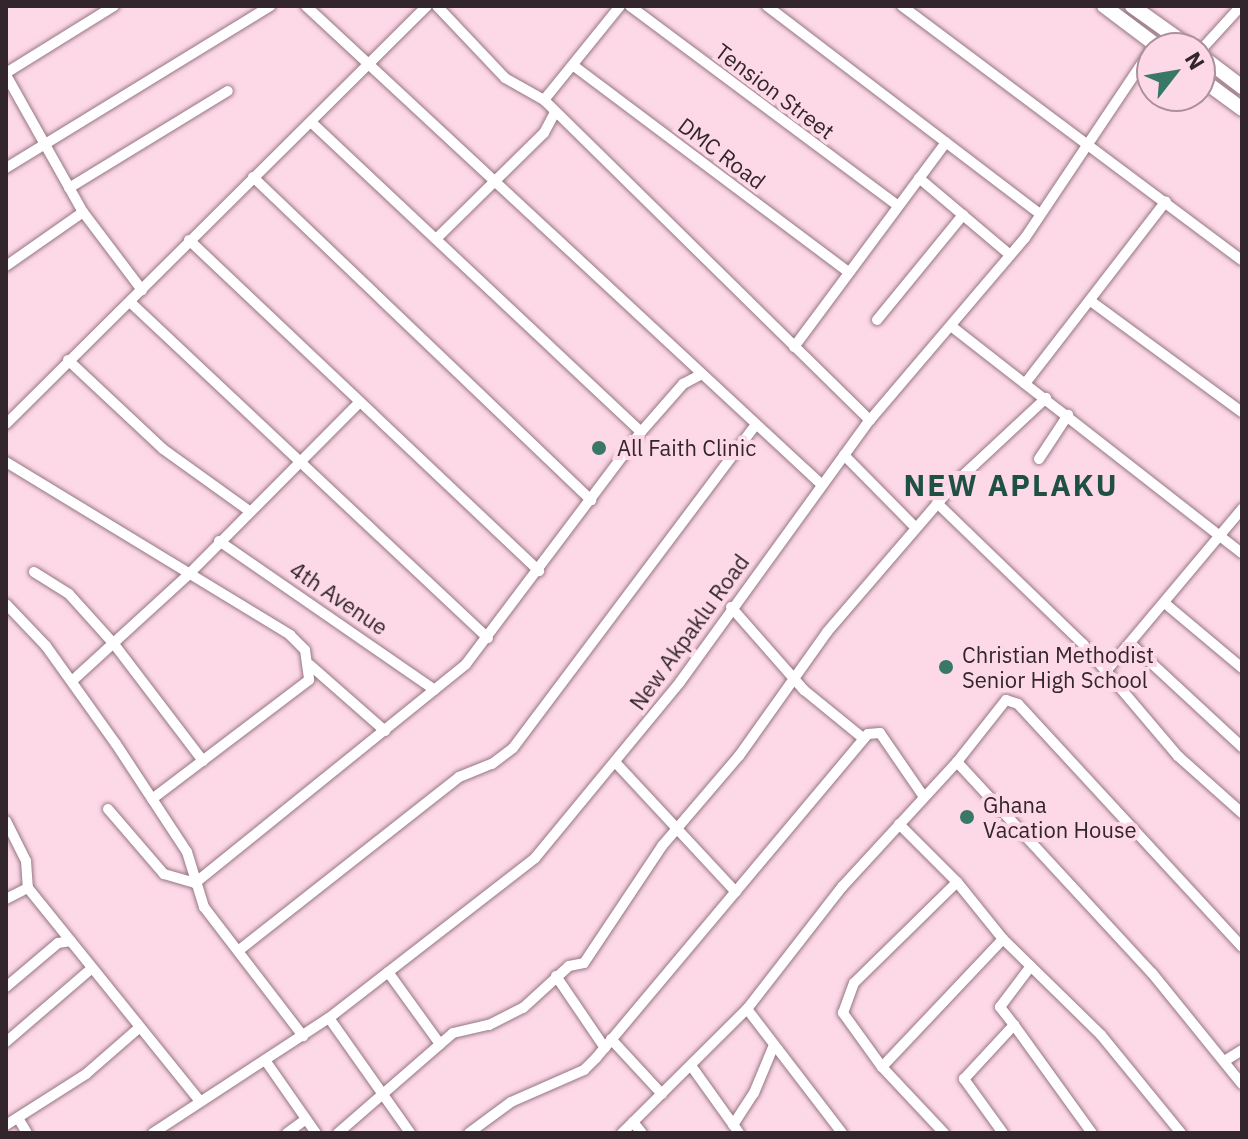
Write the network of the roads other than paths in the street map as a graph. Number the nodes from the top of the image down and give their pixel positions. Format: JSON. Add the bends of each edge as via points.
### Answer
{"nodes":[{"id":1,"x":114,"y":6,"type":"edge"},
{"id":2,"x":270,"y":6,"type":"edge"},
{"id":3,"x":306,"y":6,"type":"edge"},
{"id":4,"x":427,"y":6,"type":"edge"},
{"id":5,"x":437,"y":6,"type":"edge"},
{"id":6,"x":620,"y":6,"type":"edge"},
{"id":7,"x":630,"y":6,"type":"edge"},
{"id":8,"x":767,"y":6,"type":"edge"},
{"id":9,"x":902,"y":6,"type":"edge"},
{"id":10,"x":1104,"y":6,"type":"edge"},
{"id":11,"x":1133,"y":6,"type":"edge"},
{"id":12,"x":1241,"y":6,"type":"edge"},
{"id":13,"x":1136,"y":32,"type":"edge"},
{"id":14,"x":1169,"y":32,"type":"edge"},
{"id":15,"x":1216,"y":35,"type":"edge"},
{"id":16,"x":368,"y":61,"type":"junction"},
{"id":17,"x":574,"y":66,"type":"junction"},
{"id":18,"x":1216,"y":66,"type":"edge"},
{"id":19,"x":6,"y":74,"type":"edge"},
{"id":20,"x":1136,"y":75,"type":"edge"},
{"id":21,"x":1242,"y":87,"type":"edge"},
{"id":22,"x":1216,"y":90,"type":"edge"},
{"id":23,"x":228,"y":91,"type":"dead end"},
{"id":24,"x":544,"y":100,"type":"junction"},
{"id":25,"x":1242,"y":109,"type":"edge"},
{"id":26,"x":554,"y":114,"type":"junction"},
{"id":27,"x":311,"y":122,"type":"junction"},
{"id":28,"x":946,"y":142,"type":"junction"},
{"id":29,"x":1090,"y":143,"type":"junction"},
{"id":30,"x":42,"y":147,"type":"junction"},
{"id":31,"x":6,"y":168,"type":"edge"},
{"id":32,"x":253,"y":177,"type":"junction"},
{"id":33,"x":919,"y":178,"type":"junction"},
{"id":34,"x":493,"y":181,"type":"junction"},
{"id":35,"x":69,"y":188,"type":"junction"},
{"id":36,"x":1166,"y":201,"type":"junction"},
{"id":37,"x":897,"y":205,"type":"junction"},
{"id":38,"x":83,"y":212,"type":"junction"},
{"id":39,"x":1040,"y":214,"type":"junction"},
{"id":40,"x":963,"y":215,"type":"junction"},
{"id":41,"x":437,"y":238,"type":"junction"},
{"id":42,"x":189,"y":240,"type":"junction"},
{"id":43,"x":1010,"y":255,"type":"junction"},
{"id":44,"x":1242,"y":260,"type":"edge"},
{"id":45,"x":6,"y":266,"type":"edge"},
{"id":46,"x":847,"y":271,"type":"junction"},
{"id":47,"x":142,"y":290,"type":"junction"},
{"id":48,"x":130,"y":302,"type":"junction"},
{"id":49,"x":1092,"y":302,"type":"junction"},
{"id":50,"x":877,"y":320,"type":"dead end"},
{"id":51,"x":951,"y":326,"type":"junction"},
{"id":52,"x":794,"y":347,"type":"junction"},
{"id":53,"x":68,"y":360,"type":"junction"},
{"id":54,"x":700,"y":375,"type":"junction"},
{"id":55,"x":1027,"y":381,"type":"junction"},
{"id":56,"x":1046,"y":398,"type":"junction"},
{"id":57,"x":359,"y":403,"type":"junction"},
{"id":58,"x":1242,"y":412,"type":"edge"},
{"id":59,"x":1068,"y":415,"type":"junction"},
{"id":60,"x":870,"y":420,"type":"junction"},
{"id":61,"x":6,"y":424,"type":"edge"},
{"id":62,"x":755,"y":426,"type":"junction"},
{"id":63,"x":641,"y":432,"type":"junction"},
{"id":64,"x":844,"y":455,"type":"junction"},
{"id":65,"x":1039,"y":459,"type":"dead end"},
{"id":66,"x":6,"y":462,"type":"edge"},
{"id":67,"x":298,"y":464,"type":"junction"},
{"id":68,"x":821,"y":484,"type":"junction"},
{"id":69,"x":591,"y":500,"type":"junction"},
{"id":70,"x":937,"y":503,"type":"junction"},
{"id":71,"x":1242,"y":509,"type":"edge"},
{"id":72,"x":248,"y":510,"type":"junction"},
{"id":73,"x":915,"y":527,"type":"junction"},
{"id":74,"x":1222,"y":537,"type":"junction"},
{"id":75,"x":219,"y":541,"type":"junction"},
{"id":76,"x":1242,"y":553,"type":"edge"},
{"id":77,"x":539,"y":571,"type":"junction"},
{"id":78,"x":34,"y":572,"type":"dead end"},
{"id":79,"x":187,"y":576,"type":"junction"},
{"id":80,"x":6,"y":604,"type":"edge"},
{"id":81,"x":1167,"y":605,"type":"junction"},
{"id":82,"x":731,"y":607,"type":"junction"},
{"id":83,"x":488,"y":638,"type":"junction"},
{"id":84,"x":114,"y":644,"type":"junction"},
{"id":85,"x":1133,"y":646,"type":"junction"},
{"id":86,"x":310,"y":665,"type":"junction"},
{"id":87,"x":1242,"y":668,"type":"edge"},
{"id":88,"x":1106,"y":671,"type":"junction"},
{"id":89,"x":795,"y":678,"type":"junction"},
{"id":90,"x":72,"y":681,"type":"junction"},
{"id":91,"x":435,"y":690,"type":"junction"},
{"id":92,"x":385,"y":731,"type":"junction"},
{"id":93,"x":864,"y":739,"type":"junction"},
{"id":94,"x":1242,"y":747,"type":"edge"},
{"id":95,"x":203,"y":761,"type":"junction"},
{"id":96,"x":957,"y":762,"type":"junction"},
{"id":97,"x":616,"y":763,"type":"junction"},
{"id":98,"x":924,"y":797,"type":"junction"},
{"id":99,"x":152,"y":799,"type":"junction"},
{"id":100,"x":108,"y":809,"type":"dead end"},
{"id":101,"x":1242,"y":813,"type":"edge"},
{"id":102,"x":6,"y":821,"type":"edge"},
{"id":103,"x":899,"y":824,"type":"junction"},
{"id":104,"x":679,"y":828,"type":"junction"},
{"id":105,"x":957,"y":882,"type":"junction"},
{"id":106,"x":195,"y":883,"type":"junction"},
{"id":107,"x":28,"y":888,"type":"junction"},
{"id":108,"x":736,"y":892,"type":"junction"},
{"id":109,"x":6,"y":899,"type":"edge"},
{"id":110,"x":1003,"y":939,"type":"junction"},
{"id":111,"x":71,"y":941,"type":"junction"},
{"id":112,"x":1242,"y":947,"type":"edge"},
{"id":113,"x":238,"y":951,"type":"junction"},
{"id":114,"x":1031,"y":966,"type":"junction"},
{"id":115,"x":91,"y":969,"type":"junction"},
{"id":116,"x":388,"y":972,"type":"junction"},
{"id":117,"x":556,"y":976,"type":"junction"},
{"id":118,"x":6,"y":987,"type":"edge"},
{"id":119,"x":747,"y":1009,"type":"junction"},
{"id":120,"x":329,"y":1018,"type":"junction"},
{"id":121,"x":1014,"y":1025,"type":"junction"},
{"id":122,"x":139,"y":1028,"type":"junction"},
{"id":123,"x":303,"y":1036,"type":"junction"},
{"id":124,"x":6,"y":1042,"type":"edge"},
{"id":125,"x":608,"y":1043,"type":"junction"},
{"id":126,"x":440,"y":1044,"type":"junction"},
{"id":127,"x":774,"y":1045,"type":"junction"},
{"id":128,"x":1242,"y":1050,"type":"edge"},
{"id":129,"x":265,"y":1060,"type":"junction"},
{"id":130,"x":1226,"y":1060,"type":"junction"},
{"id":131,"x":692,"y":1067,"type":"junction"},
{"id":132,"x":882,"y":1067,"type":"junction"},
{"id":133,"x":1242,"y":1084,"type":"edge"},
{"id":134,"x":380,"y":1094,"type":"junction"},
{"id":135,"x":662,"y":1094,"type":"junction"},
{"id":136,"x":200,"y":1101,"type":"junction"},
{"id":137,"x":18,"y":1118,"type":"junction"},
{"id":138,"x":305,"y":1120,"type":"junction"},
{"id":139,"x":633,"y":1122,"type":"junction"},
{"id":140,"x":6,"y":1125,"type":"edge"},
{"id":141,"x":736,"y":1129,"type":"edge"},
{"id":142,"x":27,"y":1133,"type":"edge"},
{"id":143,"x":153,"y":1133,"type":"edge"},
{"id":144,"x":287,"y":1133,"type":"edge"},
{"id":145,"x":316,"y":1133,"type":"edge"},
{"id":146,"x":338,"y":1133,"type":"edge"},
{"id":147,"x":410,"y":1133,"type":"edge"},
{"id":148,"x":469,"y":1133,"type":"edge"},
{"id":149,"x":622,"y":1133,"type":"edge"},
{"id":150,"x":642,"y":1133,"type":"edge"},
{"id":151,"x":842,"y":1133,"type":"edge"},
{"id":152,"x":944,"y":1133,"type":"edge"},
{"id":153,"x":1003,"y":1133,"type":"edge"},
{"id":154,"x":1092,"y":1133,"type":"edge"},
{"id":155,"x":1181,"y":1133,"type":"edge"}],
"edges":[{"from":1,"to":19,"type":"street"},
{"from":2,"to":30,"type":"street"},
{"from":3,"to":16,"type":"street"},
{"from":4,"to":16,"type":"street"},
{"from":5,"to":24,"type":"street","via":[[505,78]]},
{"from":6,"to":17,"type":"street"},
{"from":7,"to":37,"type":"street","name":"Tension Street"},
{"from":8,"to":28,"type":"street"},
{"from":9,"to":29,"type":"street"},
{"from":10,"to":13,"type":"highway"},
{"from":11,"to":14,"type":"highway"},
{"from":12,"to":15,"type":"street"},
{"from":16,"to":27,"type":"street"},
{"from":16,"to":34,"type":"street"},
{"from":17,"to":24,"type":"street"},
{"from":17,"to":46,"type":"street","name":"DMC Road"},
{"from":18,"to":21,"type":"highway"},
{"from":19,"to":30,"type":"street"},
{"from":20,"to":29,"type":"street","name":"New Akpaklu Road"},
{"from":22,"to":25,"type":"highway"},
{"from":23,"to":35,"type":"street"},
{"from":24,"to":26,"type":"street"},
{"from":26,"to":34,"type":"street","via":[[544,133]]},
{"from":26,"to":52,"type":"street"},
{"from":27,"to":32,"type":"street"},
{"from":27,"to":41,"type":"street"},
{"from":28,"to":33,"type":"street"},
{"from":28,"to":39,"type":"street"},
{"from":29,"to":36,"type":"street"},
{"from":29,"to":39,"type":"street","name":"New Akpaklu Road"},
{"from":30,"to":31,"type":"street"},
{"from":30,"to":35,"type":"street"},
{"from":32,"to":42,"type":"street"},
{"from":32,"to":69,"type":"street"},
{"from":33,"to":37,"type":"street"},
{"from":33,"to":40,"type":"street"},
{"from":34,"to":41,"type":"street"},
{"from":34,"to":54,"type":"street"},
{"from":35,"to":38,"type":"street"},
{"from":36,"to":44,"type":"street"},
{"from":36,"to":49,"type":"street"},
{"from":37,"to":46,"type":"street"},
{"from":38,"to":45,"type":"street"},
{"from":38,"to":47,"type":"street"},
{"from":39,"to":43,"type":"street","name":"New Akpaklu Road"},
{"from":40,"to":43,"type":"street"},
{"from":40,"to":50,"type":"street"},
{"from":41,"to":63,"type":"street"},
{"from":42,"to":47,"type":"street"},
{"from":42,"to":57,"type":"street"},
{"from":43,"to":51,"type":"street","name":"New Akpaklu Road"},
{"from":46,"to":52,"type":"street"},
{"from":47,"to":48,"type":"street"},
{"from":48,"to":53,"type":"street"},
{"from":48,"to":67,"type":"street"},
{"from":49,"to":55,"type":"street"},
{"from":49,"to":58,"type":"street"},
{"from":51,"to":55,"type":"street"},
{"from":51,"to":60,"type":"street","name":"New Akpaklu Road"},
{"from":52,"to":60,"type":"street"},
{"from":53,"to":61,"type":"street"},
{"from":53,"to":72,"type":"street","via":[[163,449]]},
{"from":54,"to":62,"type":"street"},
{"from":54,"to":63,"type":"street","via":[[683,384]]},
{"from":55,"to":56,"type":"street"},
{"from":56,"to":59,"type":"street"},
{"from":56,"to":70,"type":"street"},
{"from":57,"to":67,"type":"street"},
{"from":57,"to":77,"type":"street"},
{"from":59,"to":65,"type":"street"},
{"from":59,"to":74,"type":"street"},
{"from":60,"to":64,"type":"street","name":"New Akpaklu Road"},
{"from":62,"to":68,"type":"street"},
{"from":62,"to":113,"type":"street","via":[[513,748],[492,764],[459,777]]},
{"from":63,"to":69,"type":"street"},
{"from":64,"to":68,"type":"street","name":"New Akpaklu Road"},
{"from":64,"to":73,"type":"street"},
{"from":66,"to":79,"type":"street"},
{"from":67,"to":72,"type":"street"},
{"from":67,"to":83,"type":"street"},
{"from":68,"to":82,"type":"street","name":"New Akpaklu Road"},
{"from":69,"to":77,"type":"street"},
{"from":70,"to":73,"type":"street"},
{"from":70,"to":88,"type":"street"},
{"from":71,"to":74,"type":"street"},
{"from":72,"to":75,"type":"street"},
{"from":73,"to":89,"type":"street"},
{"from":74,"to":76,"type":"street"},
{"from":74,"to":81,"type":"street"},
{"from":75,"to":79,"type":"street"},
{"from":75,"to":91,"type":"street","name":"4th Avenue"},
{"from":77,"to":83,"type":"street"},
{"from":78,"to":84,"type":"street","via":[[69,594]]},
{"from":79,"to":84,"type":"street"},
{"from":79,"to":86,"type":"street","via":[[290,635],[305,650]]},
{"from":80,"to":90,"type":"street"},
{"from":81,"to":85,"type":"street"},
{"from":81,"to":87,"type":"street"},
{"from":82,"to":89,"type":"street"},
{"from":82,"to":97,"type":"street","name":"New Akpaklu Road"},
{"from":83,"to":91,"type":"street"},
{"from":84,"to":90,"type":"street"},
{"from":84,"to":95,"type":"street"},
{"from":85,"to":88,"type":"street"},
{"from":85,"to":94,"type":"street"},
{"from":86,"to":92,"type":"street"},
{"from":86,"to":95,"type":"street","via":[[309,680]]},
{"from":88,"to":101,"type":"street","via":[[1178,756]]},
{"from":89,"to":93,"type":"street"},
{"from":89,"to":104,"type":"street"},
{"from":90,"to":99,"type":"street"},
{"from":91,"to":92,"type":"street"},
{"from":92,"to":106,"type":"street"},
{"from":93,"to":98,"type":"street","via":[[880,733]]},
{"from":93,"to":108,"type":"street"},
{"from":95,"to":99,"type":"street"},
{"from":96,"to":98,"type":"street"},
{"from":96,"to":112,"type":"street","via":[[999,706],[1010,700],[1018,704]]},
{"from":96,"to":130,"type":"street"},
{"from":97,"to":104,"type":"street"},
{"from":97,"to":116,"type":"street","name":"New Akpaklu Road","via":[[525,867]]},
{"from":98,"to":103,"type":"street"},
{"from":99,"to":106,"type":"street","via":[[187,852]]},
{"from":100,"to":106,"type":"street","via":[[164,874]]},
{"from":102,"to":107,"type":"street","via":[[26,861]]},
{"from":103,"to":105,"type":"street"},
{"from":103,"to":119,"type":"street","via":[[824,908]]},
{"from":104,"to":108,"type":"street"},
{"from":104,"to":117,"type":"street","via":[[584,963]]},
{"from":105,"to":110,"type":"street"},
{"from":105,"to":132,"type":"street","via":[[850,990],[846,1020]]},
{"from":106,"to":113,"type":"street","via":[[204,907]]},
{"from":107,"to":109,"type":"street"},
{"from":107,"to":111,"type":"street"},
{"from":108,"to":125,"type":"street"},
{"from":110,"to":114,"type":"street"},
{"from":110,"to":132,"type":"street"},
{"from":111,"to":115,"type":"street"},
{"from":111,"to":118,"type":"street","via":[[58,943]]},
{"from":113,"to":123,"type":"street"},
{"from":114,"to":121,"type":"street","via":[[1000,1007]]},
{"from":114,"to":155,"type":"street","via":[[1101,1035]]},
{"from":115,"to":122,"type":"street"},
{"from":115,"to":124,"type":"street"},
{"from":116,"to":120,"type":"street","name":"New Akpaklu Road"},
{"from":116,"to":126,"type":"street"},
{"from":117,"to":125,"type":"street"},
{"from":117,"to":126,"type":"street","via":[[542,997],[489,1025],[453,1033]]},
{"from":119,"to":127,"type":"street"},
{"from":119,"to":131,"type":"street"},
{"from":120,"to":123,"type":"street","name":"New Akpaklu Road"},
{"from":120,"to":134,"type":"street"},
{"from":121,"to":153,"type":"street","via":[[964,1079]]},
{"from":121,"to":154,"type":"street"},
{"from":122,"to":136,"type":"street"},
{"from":122,"to":137,"type":"street","via":[[86,1074]]},
{"from":123,"to":129,"type":"street","name":"New Akpaklu Road"},
{"from":125,"to":135,"type":"street"},
{"from":125,"to":148,"type":"street","via":[[584,1070],[511,1102]]},
{"from":126,"to":134,"type":"street"},
{"from":127,"to":141,"type":"street"},
{"from":127,"to":151,"type":"street"},
{"from":128,"to":130,"type":"street"},
{"from":129,"to":136,"type":"street","name":"New Akpaklu Road"},
{"from":129,"to":138,"type":"street"},
{"from":130,"to":133,"type":"street"},
{"from":131,"to":135,"type":"street"},
{"from":131,"to":141,"type":"street"},
{"from":132,"to":152,"type":"street"},
{"from":134,"to":146,"type":"street"},
{"from":134,"to":147,"type":"street"},
{"from":135,"to":139,"type":"street"},
{"from":136,"to":143,"type":"street","name":"New Akpaklu Road"},
{"from":137,"to":140,"type":"street"},
{"from":137,"to":142,"type":"street"},
{"from":138,"to":144,"type":"street"},
{"from":138,"to":145,"type":"street"},
{"from":139,"to":149,"type":"street"},
{"from":139,"to":150,"type":"street"}]}
